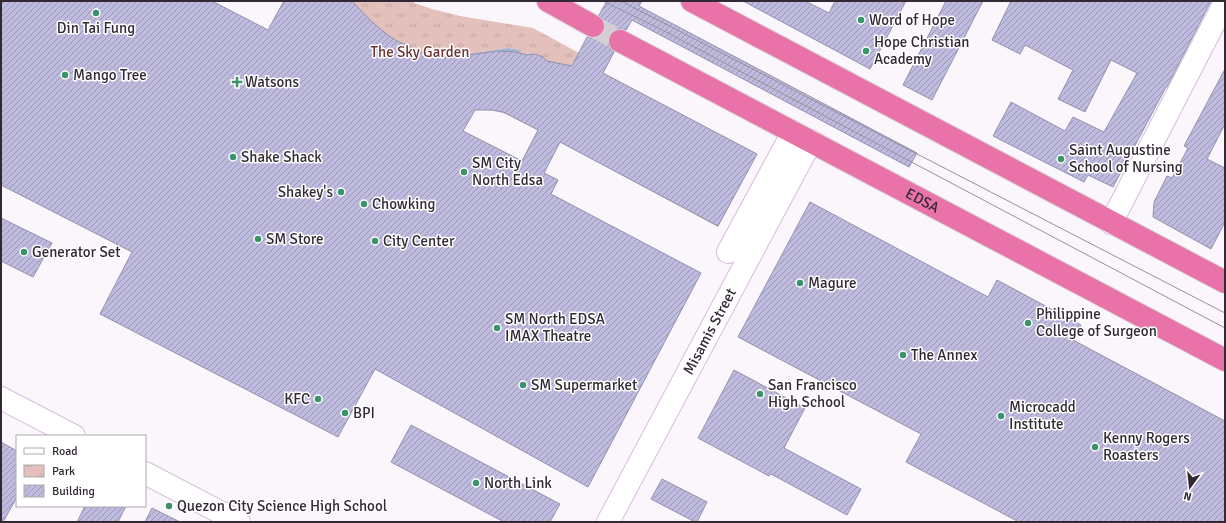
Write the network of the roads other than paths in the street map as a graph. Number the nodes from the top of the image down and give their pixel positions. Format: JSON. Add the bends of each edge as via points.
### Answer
{"nodes":[{"id":1,"x":548,"y":1,"type":"edge"},
{"id":2,"x":692,"y":1,"type":"edge"},
{"id":3,"x":1225,"y":2,"type":"edge"},
{"id":4,"x":593,"y":26,"type":"tunnel mouth"},
{"id":5,"x":620,"y":41,"type":"tunnel mouth"},
{"id":6,"x":806,"y":136,"type":"junction"},
{"id":7,"x":1112,"y":223,"type":"junction"},
{"id":8,"x":728,"y":252,"type":"dead end"},
{"id":9,"x":1225,"y":282,"type":"edge"},
{"id":10,"x":1225,"y":354,"type":"edge"},
{"id":11,"x":1225,"y":360,"type":"edge"},
{"id":12,"x":1,"y":398,"type":"edge"},
{"id":13,"x":72,"y":435,"type":"edge"},
{"id":14,"x":146,"y":474,"type":"edge"},
{"id":15,"x":239,"y":522,"type":"edge"},
{"id":16,"x":608,"y":522,"type":"edge"}],
"edges":[{"from":1,"to":4,"type":"highway"},
{"from":2,"to":7,"type":"highway"},
{"from":3,"to":7,"type":"street"},
{"from":5,"to":6,"type":"highway","name":"EDSA"},
{"from":6,"to":8,"type":"street"},
{"from":6,"to":10,"type":"highway","via":[[827,141]]},
{"from":6,"to":11,"type":"highway","name":"EDSA"},
{"from":6,"to":16,"type":"street","name":"Misamis Street"},
{"from":7,"to":9,"type":"highway"},
{"from":12,"to":13,"type":"street"},
{"from":14,"to":15,"type":"street"}]}
